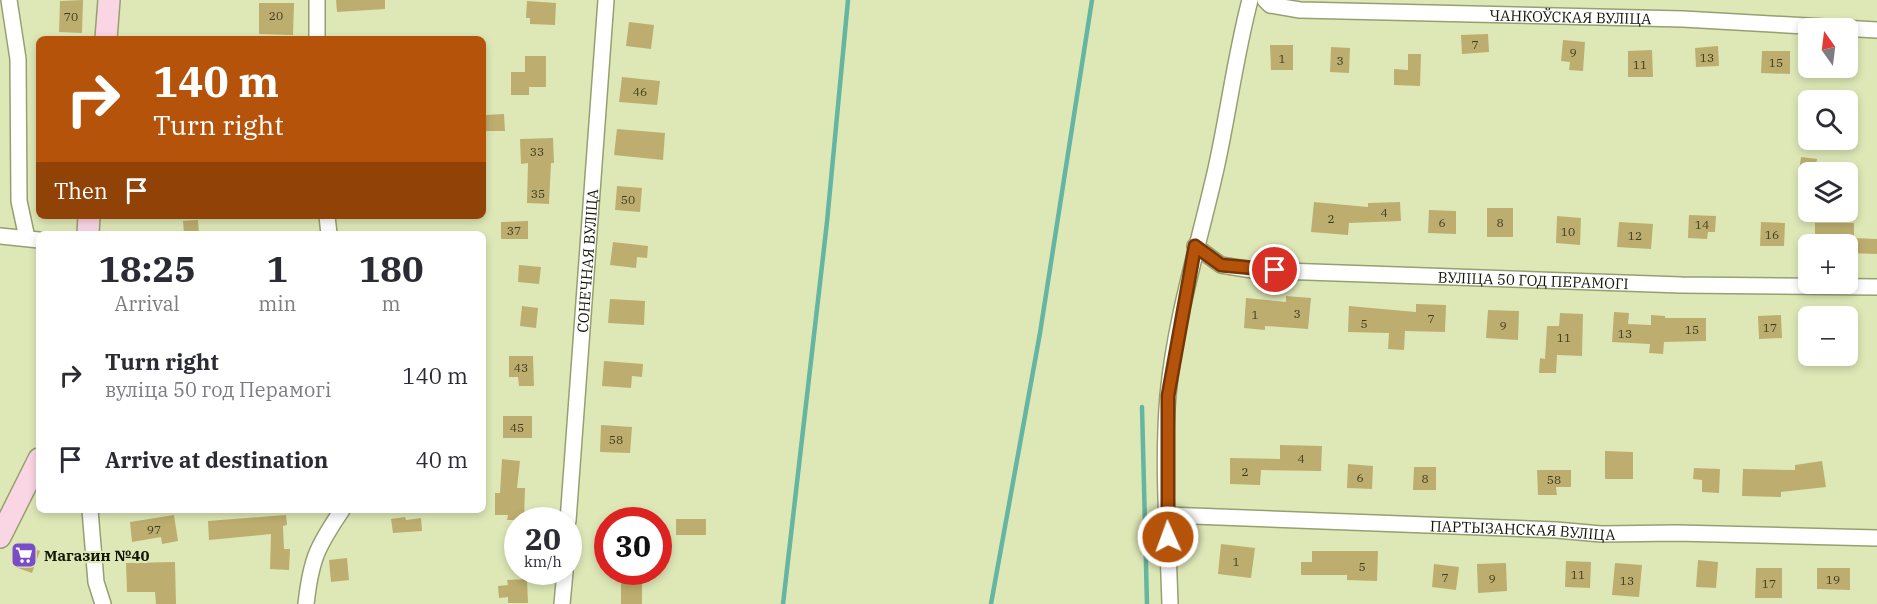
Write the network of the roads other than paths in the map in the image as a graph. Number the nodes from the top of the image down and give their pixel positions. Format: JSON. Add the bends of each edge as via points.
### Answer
{"nodes":[{"id":1,"x":9,"y":0,"type":"edge"},
{"id":2,"x":109,"y":0,"type":"edge"},
{"id":3,"x":317,"y":0,"type":"edge"},
{"id":4,"x":606,"y":0,"type":"edge"},
{"id":5,"x":1250,"y":0,"type":"edge"},
{"id":6,"x":1264,"y":0,"type":"edge"},
{"id":7,"x":1877,"y":30,"type":"edge"},
{"id":8,"x":106,"y":36,"type":"edge"},
{"id":9,"x":317,"y":36,"type":"edge"},
{"id":10,"x":0,"y":236,"type":"edge"},
{"id":11,"x":33,"y":239,"type":"edge"},
{"id":12,"x":1195,"y":246,"type":"junction"},
{"id":13,"x":1877,"y":287,"type":"edge"},
{"id":14,"x":36,"y":465,"type":"edge"},
{"id":15,"x":569,"y":507,"type":"edge"},
{"id":16,"x":90,"y":513,"type":"edge"},
{"id":17,"x":340,"y":513,"type":"edge"},
{"id":18,"x":1167,"y":515,"type":"junction"},
{"id":19,"x":0,"y":537,"type":"edge"},
{"id":20,"x":1877,"y":538,"type":"edge"},
{"id":21,"x":564,"y":585,"type":"edge"},
{"id":22,"x":103,"y":604,"type":"edge"},
{"id":23,"x":306,"y":604,"type":"edge"},
{"id":24,"x":562,"y":604,"type":"edge"},
{"id":25,"x":1170,"y":604,"type":"edge"}],
"edges":[{"from":1,"to":11,"type":"street","via":[[18,59],[18,201]]},
{"from":2,"to":8,"type":"street"},
{"from":3,"to":9,"type":"street"},
{"from":4,"to":15,"type":"street","name":"СОНЕЧНАЯ ВУЛІЦА"},
{"from":5,"to":12,"type":"street","via":[[1239,39],[1215,173]]},
{"from":6,"to":7,"type":"street","name":"ЧАНКОЎСКАЯ ВУЛІЦА","via":[[1270,5],[1300,10],[1683,19]]},
{"from":10,"to":11,"type":"street"},
{"from":12,"to":13,"type":"street","name":"ВУЛІЦА 50 ГОД ПЕРАМОГІ","via":[[1221,265],[1252,270],[1670,285]]},
{"from":12,"to":18,"type":"street","via":[[1168,396]]},
{"from":14,"to":19,"type":"street"},
{"from":16,"to":22,"type":"street","via":[[96,582]]},
{"from":17,"to":23,"type":"street","via":[[315,552]]},
{"from":18,"to":20,"type":"street","name":"ПАРТЫЗАНСКАЯ ВУЛІЦА","via":[[1601,534]]},
{"from":18,"to":25,"type":"street"},
{"from":21,"to":24,"type":"street"}]}
